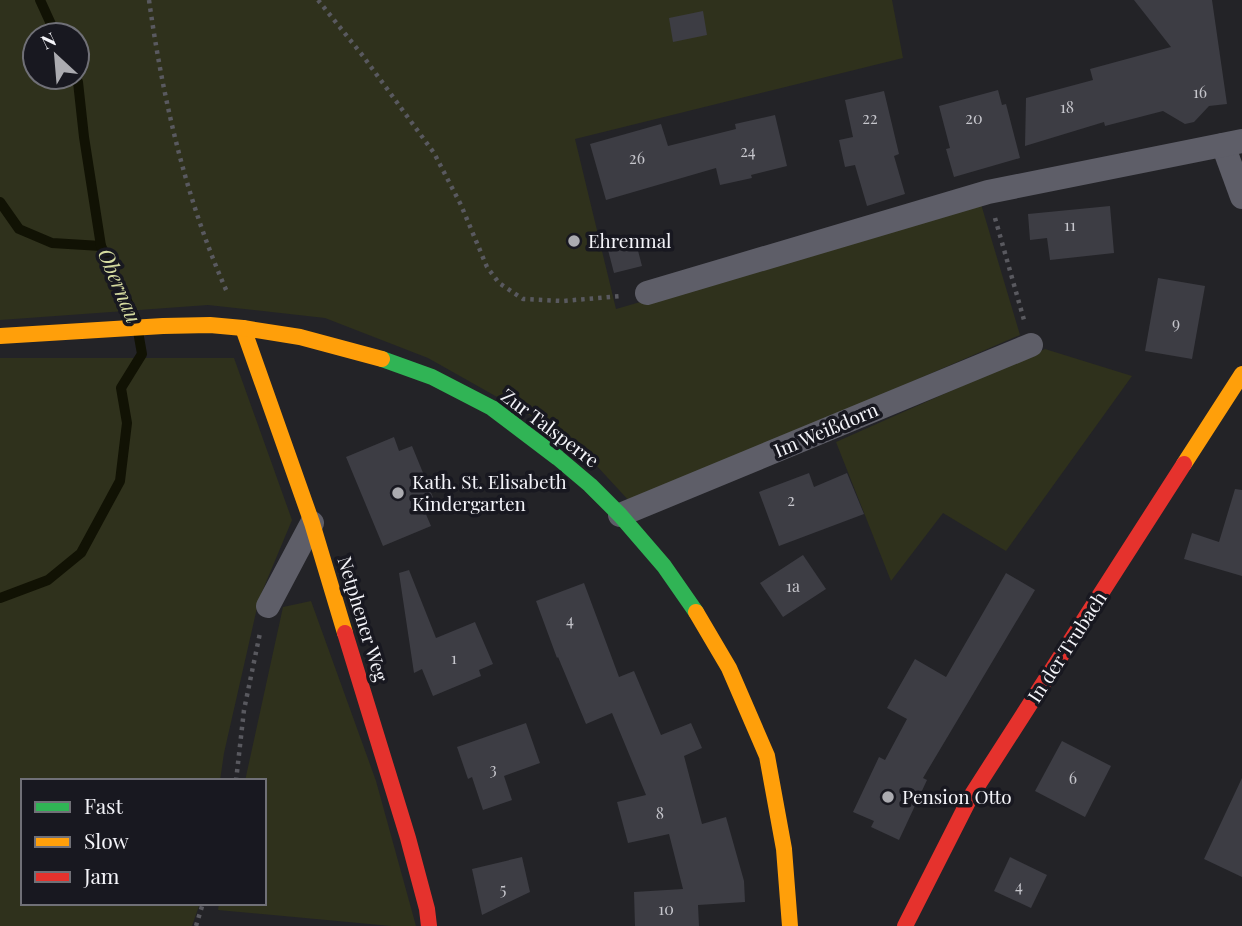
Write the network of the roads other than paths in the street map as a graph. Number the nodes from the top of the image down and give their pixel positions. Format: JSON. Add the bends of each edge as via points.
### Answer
{"nodes":[{"id":1,"x":1233,"y":143,"type":"edge"},
{"id":2,"x":1242,"y":197,"type":"edge"},
{"id":3,"x":647,"y":293,"type":"road end"},
{"id":4,"x":243,"y":328,"type":"junction"},
{"id":5,"x":0,"y":336,"type":"edge"},
{"id":6,"x":1031,"y":345,"type":"road end"},
{"id":7,"x":1242,"y":374,"type":"edge"},
{"id":8,"x":620,"y":515,"type":"junction"},
{"id":9,"x":312,"y":523,"type":"junction"},
{"id":10,"x":268,"y":606,"type":"road end"},
{"id":11,"x":429,"y":926,"type":"edge"},
{"id":12,"x":790,"y":926,"type":"edge"},
{"id":13,"x":905,"y":926,"type":"edge"}],
"edges":[{"from":1,"to":2,"type":"street"},
{"from":1,"to":3,"type":"street","via":[[988,192]]},
{"from":4,"to":5,"type":"street","name":"Zur Talsperre","via":[[163,326]]},
{"from":4,"to":8,"type":"street","name":"Zur Talsperre","via":[[370,355],[432,377],[492,408],[569,467]]},
{"from":4,"to":9,"type":"street","name":"Netphener Weg"},
{"from":6,"to":8,"type":"street","name":"Im Weißdorn"},
{"from":7,"to":13,"type":"street","name":"In der Trubach","via":[[971,796]]},
{"from":8,"to":12,"type":"street","name":"Zur Talsperre","via":[[698,615],[729,668],[767,756],[785,849]]},
{"from":9,"to":10,"type":"street"},
{"from":9,"to":11,"type":"street","name":"Netphener Weg","via":[[408,838]]}]}
